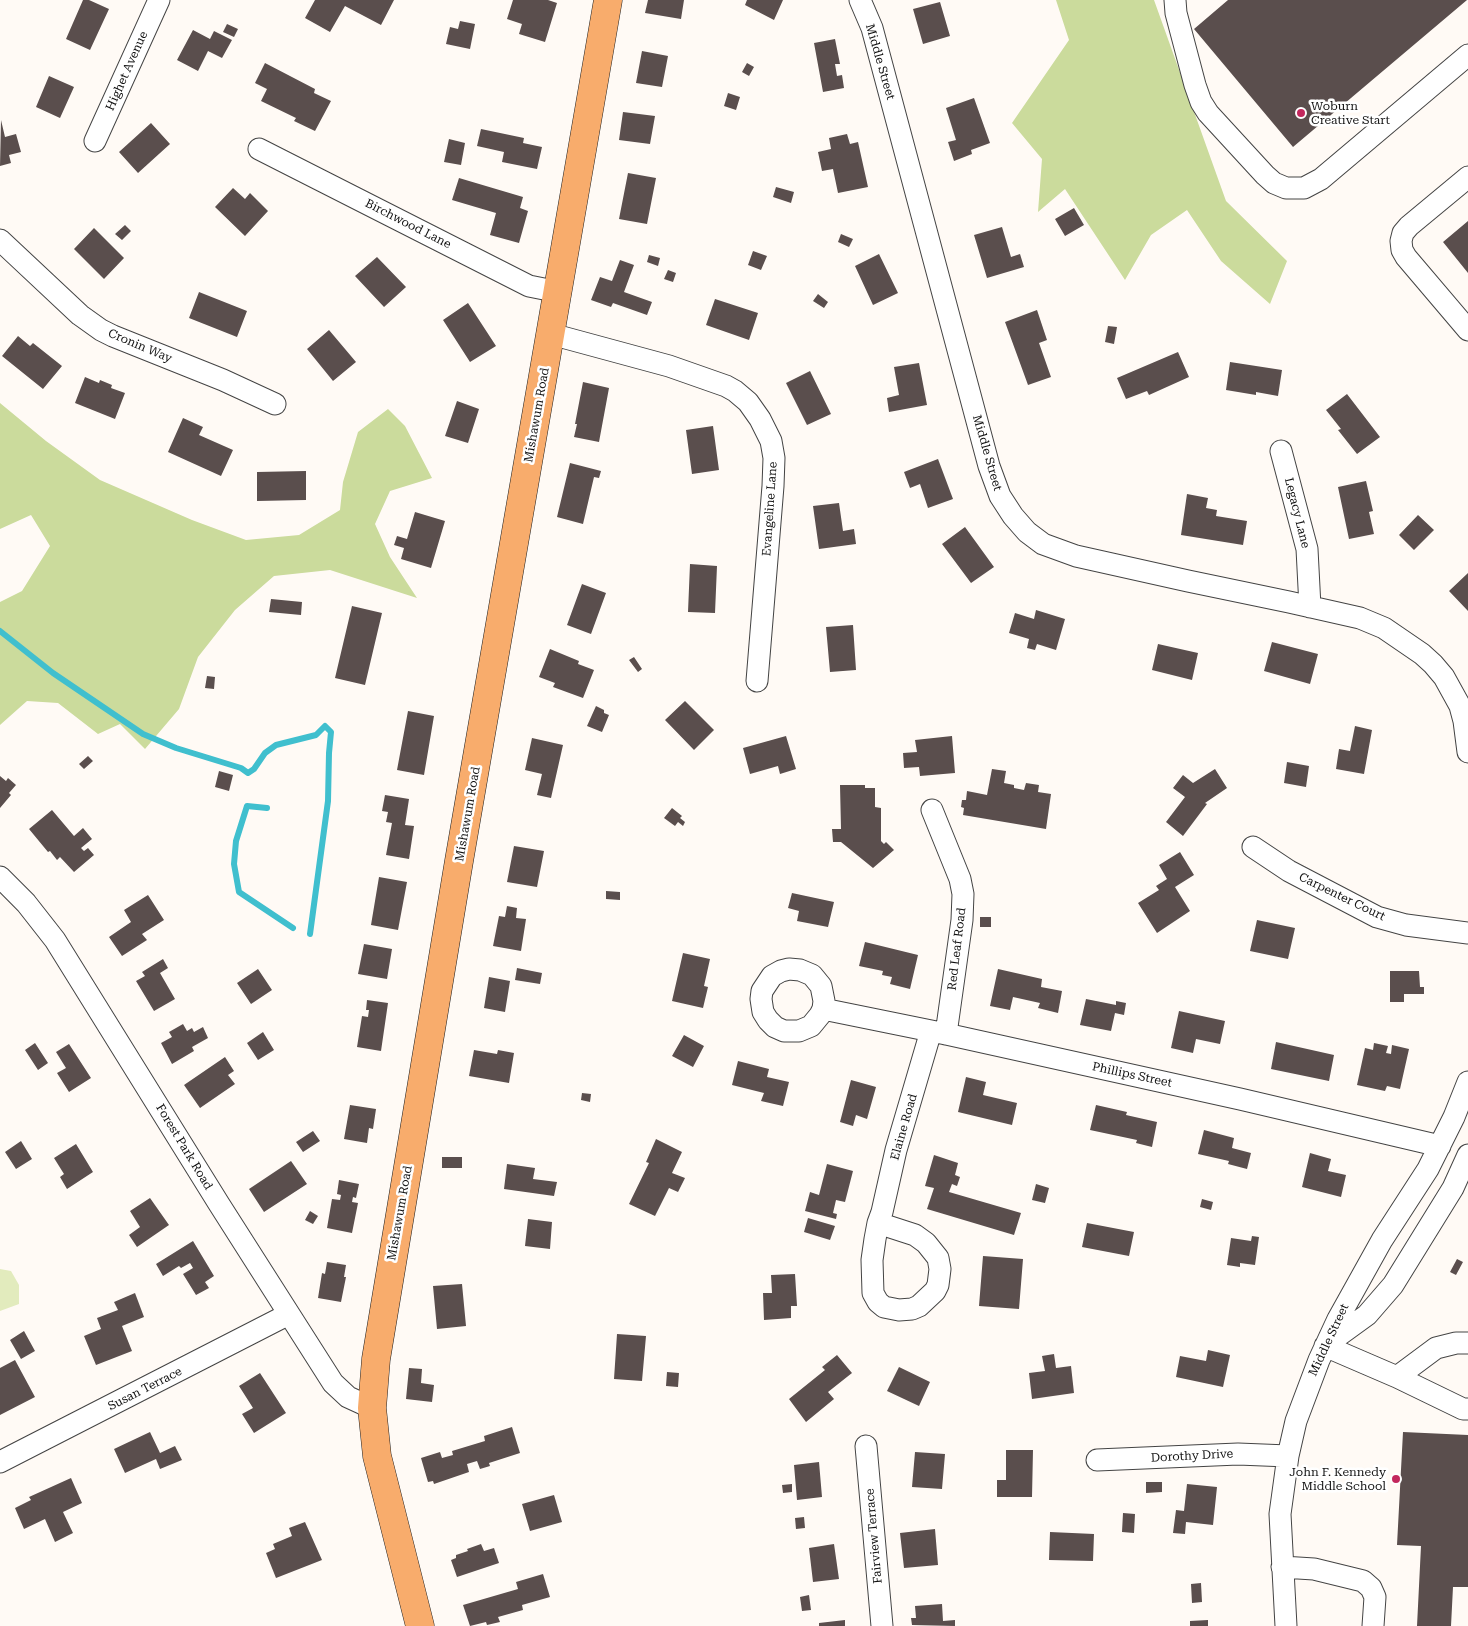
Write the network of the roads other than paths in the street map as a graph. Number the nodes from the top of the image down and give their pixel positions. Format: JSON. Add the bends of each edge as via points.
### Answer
{"nodes":[{"id":1,"x":159,"y":0,"type":"edge"},
{"id":2,"x":608,"y":0,"type":"edge"},
{"id":3,"x":860,"y":0,"type":"edge"},
{"id":4,"x":1175,"y":0,"type":"edge"},
{"id":5,"x":1468,"y":55,"type":"edge"},
{"id":6,"x":95,"y":142,"type":"dead end"},
{"id":7,"x":259,"y":149,"type":"dead end"},
{"id":8,"x":1468,"y":177,"type":"edge"},
{"id":9,"x":0,"y":240,"type":"edge"},
{"id":10,"x":559,"y":292,"type":"junction"},
{"id":11,"x":1468,"y":330,"type":"edge"},
{"id":12,"x":551,"y":334,"type":"junction"},
{"id":13,"x":275,"y":404,"type":"dead end"},
{"id":14,"x":1281,"y":451,"type":"dead end"},
{"id":15,"x":1310,"y":606,"type":"junction"},
{"id":16,"x":757,"y":682,"type":"dead end"},
{"id":17,"x":1468,"y":752,"type":"edge"},
{"id":18,"x":932,"y":810,"type":"dead end"},
{"id":19,"x":1253,"y":847,"type":"dead end"},
{"id":20,"x":0,"y":878,"type":"edge"},
{"id":21,"x":1468,"y":933,"type":"edge"},
{"id":22,"x":823,"y":1009,"type":"dead end"},
{"id":23,"x":939,"y":1032,"type":"junction"},
{"id":24,"x":1468,"y":1082,"type":"edge"},
{"id":25,"x":1440,"y":1146,"type":"junction"},
{"id":26,"x":1468,"y":1155,"type":"edge"},
{"id":27,"x":878,"y":1223,"type":"dead end"},
{"id":28,"x":289,"y":1314,"type":"junction"},
{"id":29,"x":1468,"y":1343,"type":"edge"},
{"id":30,"x":1325,"y":1346,"type":"junction"},
{"id":31,"x":1397,"y":1377,"type":"junction"},
{"id":32,"x":372,"y":1408,"type":"junction"},
{"id":33,"x":1468,"y":1409,"type":"edge"},
{"id":34,"x":866,"y":1446,"type":"dead end"},
{"id":35,"x":1288,"y":1456,"type":"junction"},
{"id":36,"x":1097,"y":1460,"type":"dead end"},
{"id":37,"x":0,"y":1462,"type":"edge"},
{"id":38,"x":1282,"y":1567,"type":"junction"},
{"id":39,"x":420,"y":1626,"type":"edge"},
{"id":40,"x":882,"y":1626,"type":"edge"},
{"id":41,"x":1286,"y":1626,"type":"edge"},
{"id":42,"x":1373,"y":1626,"type":"edge"}],
"edges":[{"from":1,"to":6,"type":"street","name":"Highet Avenue"},
{"from":2,"to":10,"type":"main road","name":"Mishawum Road"},
{"from":3,"to":15,"type":"street","name":"Middle Street","via":[[874,38],[990,466],[1008,509],[1034,538],[1064,552]]},
{"from":4,"to":5,"type":"street","via":[[1201,102],[1265,175],[1286,188],[1304,188],[1321,179]]},
{"from":7,"to":10,"type":"street","name":"Birchwood Lane","via":[[529,286]]},
{"from":8,"to":11,"type":"street","via":[[1408,226],[1401,241],[1406,258]]},
{"from":9,"to":13,"type":"street","name":"Cronin Way","via":[[80,315],[101,330]]},
{"from":10,"to":12,"type":"main road","name":"Mishawum Road"},
{"from":12,"to":16,"type":"street","name":"Evangeline Lane","via":[[669,366],[726,386],[748,402],[760,419],[771,441],[774,486]]},
{"from":12,"to":32,"type":"main road","name":"Mishawum Road","via":[[385,1297]]},
{"from":14,"to":15,"type":"street","name":"Legacy Lane","via":[[1307,549]]},
{"from":15,"to":17,"type":"street","name":"Middle Street","via":[[1360,618],[1384,628],[1433,664],[1460,706]]},
{"from":18,"to":23,"type":"street","name":"Red Leaf Road","via":[[960,879],[963,900],[959,950]]},
{"from":19,"to":21,"type":"street","name":"Carpenter Court","via":[[1282,867],[1377,917],[1406,925]]},
{"from":20,"to":28,"type":"street","name":"Forest Park Road","via":[[31,908],[55,940]]},
{"from":22,"to":23,"type":"street","name":"Phillips Street"},
{"from":23,"to":25,"type":"street","name":"Phillips Street"},
{"from":23,"to":27,"type":"street","name":"Elaine Road","via":[[896,1150]]},
{"from":24,"to":25,"type":"street","name":"Middle Street"},
{"from":25,"to":30,"type":"street","name":"Middle Street","via":[[1360,1278]]},
{"from":26,"to":30,"type":"street","via":[[1453,1188],[1393,1285],[1366,1315]]},
{"from":28,"to":32,"type":"street","name":"Forest Park Road","via":[[337,1388],[348,1398]]},
{"from":28,"to":37,"type":"street","name":"Susan Terrace"},
{"from":29,"to":31,"type":"street","via":[[1436,1348]]},
{"from":30,"to":31,"type":"street"},
{"from":30,"to":35,"type":"street","name":"Middle Street","via":[[1296,1421]]},
{"from":31,"to":33,"type":"street"},
{"from":32,"to":39,"type":"main road","name":"Mishawum Road","via":[[381,1480]]},
{"from":34,"to":40,"type":"street","name":"Fairview Terrace"},
{"from":35,"to":36,"type":"street","name":"Dorothy Drive","via":[[1238,1454]]},
{"from":35,"to":38,"type":"street","name":"Middle Street","via":[[1280,1514]]},
{"from":38,"to":41,"type":"street","name":"Middle Street"},
{"from":38,"to":42,"type":"street","via":[[1314,1569],[1363,1581],[1371,1588],[1374,1597]]}]}
